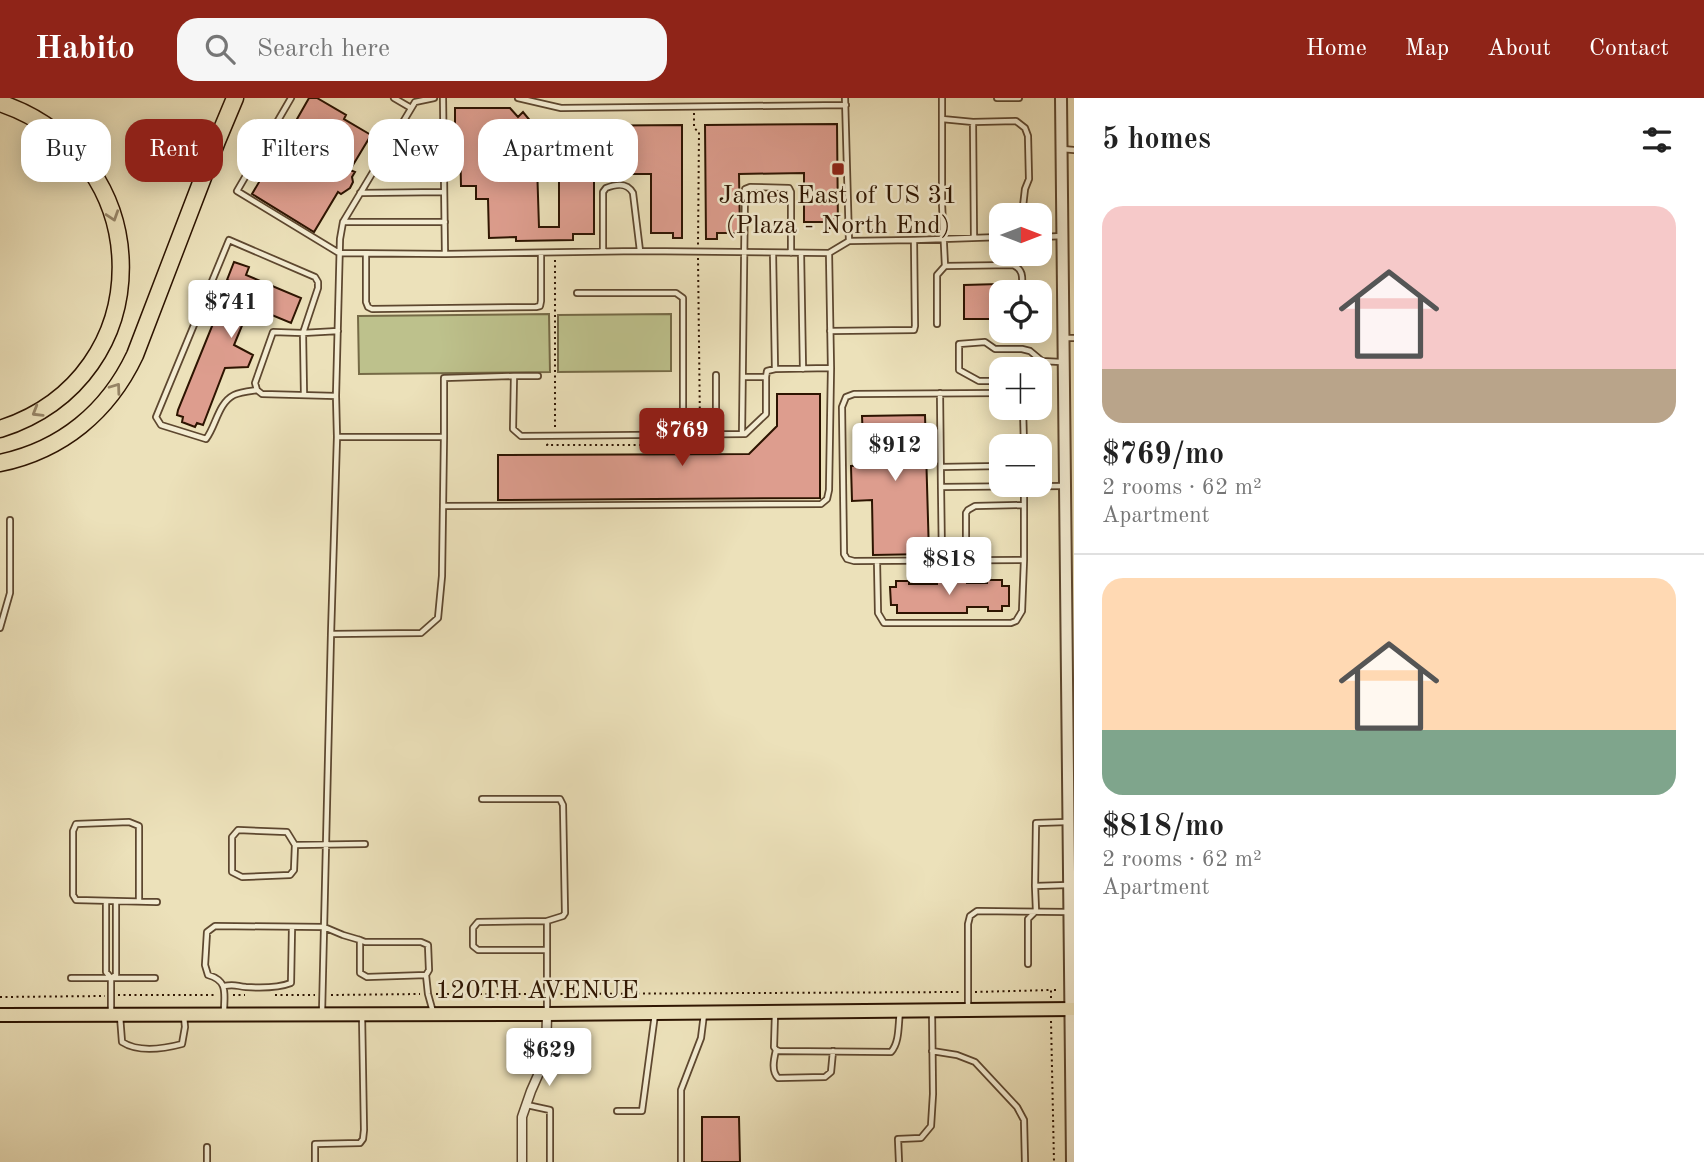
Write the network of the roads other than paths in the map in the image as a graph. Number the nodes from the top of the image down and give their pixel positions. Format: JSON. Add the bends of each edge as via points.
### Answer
{"nodes":[{"id":1,"x":235,"y":98,"type":"edge"},
{"id":2,"x":291,"y":98,"type":"edge"},
{"id":3,"x":394,"y":98,"type":"edge"},
{"id":4,"x":434,"y":98,"type":"edge"},
{"id":5,"x":443,"y":98,"type":"edge"},
{"id":6,"x":518,"y":98,"type":"edge"},
{"id":7,"x":845,"y":98,"type":"edge"},
{"id":8,"x":943,"y":98,"type":"edge"},
{"id":9,"x":997,"y":98,"type":"edge"},
{"id":10,"x":1018,"y":98,"type":"edge"},
{"id":11,"x":1061,"y":98,"type":"edge"},
{"id":12,"x":415,"y":100,"type":"edge"},
{"id":13,"x":0,"y":103,"type":"edge"},
{"id":14,"x":846,"y":105,"type":"junction"},
{"id":15,"x":411,"y":108,"type":"junction"},
{"id":16,"x":404,"y":119,"type":"edge"},
{"id":17,"x":444,"y":119,"type":"edge"},
{"id":18,"x":942,"y":119,"type":"junction"},
{"id":19,"x":973,"y":122,"type":"junction"},
{"id":20,"x":1061,"y":149,"type":"junction"},
{"id":21,"x":1074,"y":150,"type":"edge"},
{"id":22,"x":368,"y":180,"type":"edge"},
{"id":23,"x":444,"y":182,"type":"edge"},
{"id":24,"x":444,"y":192,"type":"junction"},
{"id":25,"x":360,"y":193,"type":"junction"},
{"id":26,"x":1023,"y":203,"type":"edge"},
{"id":27,"x":343,"y":222,"type":"junction"},
{"id":28,"x":445,"y":222,"type":"junction"},
{"id":29,"x":1052,"y":236,"type":"edge"},
{"id":30,"x":1063,"y":236,"type":"junction"},
{"id":31,"x":989,"y":237,"type":"edge"},
{"id":32,"x":974,"y":238,"type":"junction"},
{"id":33,"x":945,"y":239,"type":"junction"},
{"id":34,"x":849,"y":240,"type":"junction"},
{"id":35,"x":914,"y":240,"type":"junction"},
{"id":36,"x":603,"y":251,"type":"junction"},
{"id":37,"x":640,"y":251,"type":"junction"},
{"id":38,"x":339,"y":253,"type":"junction"},
{"id":39,"x":541,"y":253,"type":"junction"},
{"id":40,"x":744,"y":253,"type":"junction"},
{"id":41,"x":773,"y":253,"type":"junction"},
{"id":42,"x":791,"y":253,"type":"junction"},
{"id":43,"x":802,"y":253,"type":"junction"},
{"id":44,"x":829,"y":253,"type":"junction"},
{"id":45,"x":366,"y":254,"type":"junction"},
{"id":46,"x":445,"y":254,"type":"junction"},
{"id":47,"x":989,"y":265,"type":"edge"},
{"id":48,"x":945,"y":266,"type":"junction"},
{"id":49,"x":577,"y":293,"type":"dead end"},
{"id":50,"x":937,"y":324,"type":"dead end"},
{"id":51,"x":338,"y":331,"type":"junction"},
{"id":52,"x":830,"y":331,"type":"junction"},
{"id":53,"x":303,"y":333,"type":"junction"},
{"id":54,"x":1069,"y":338,"type":"edge"},
{"id":55,"x":1038,"y":357,"type":"edge"},
{"id":56,"x":1052,"y":361,"type":"edge"},
{"id":57,"x":1063,"y":362,"type":"junction"},
{"id":58,"x":831,"y":368,"type":"junction"},
{"id":59,"x":775,"y":369,"type":"junction"},
{"id":60,"x":803,"y":369,"type":"junction"},
{"id":61,"x":716,"y":375,"type":"dead end"},
{"id":62,"x":514,"y":376,"type":"junction"},
{"id":63,"x":538,"y":376,"type":"dead end"},
{"id":64,"x":743,"y":377,"type":"junction"},
{"id":65,"x":766,"y":377,"type":"junction"},
{"id":66,"x":989,"y":381,"type":"edge"},
{"id":67,"x":257,"y":390,"type":"junction"},
{"id":68,"x":940,"y":393,"type":"junction"},
{"id":69,"x":989,"y":393,"type":"edge"},
{"id":70,"x":304,"y":395,"type":"junction"},
{"id":71,"x":336,"y":396,"type":"junction"},
{"id":72,"x":0,"y":429,"type":"edge"},
{"id":73,"x":1069,"y":431,"type":"edge"},
{"id":74,"x":743,"y":434,"type":"junction"},
{"id":75,"x":683,"y":435,"type":"junction"},
{"id":76,"x":716,"y":435,"type":"junction"},
{"id":77,"x":444,"y":437,"type":"junction"},
{"id":78,"x":337,"y":438,"type":"junction"},
{"id":79,"x":0,"y":463,"type":"edge"},
{"id":80,"x":989,"y":466,"type":"edge"},
{"id":81,"x":941,"y":467,"type":"junction"},
{"id":82,"x":989,"y":485,"type":"edge"},
{"id":83,"x":942,"y":486,"type":"junction"},
{"id":84,"x":1052,"y":486,"type":"edge"},
{"id":85,"x":1064,"y":486,"type":"junction"},
{"id":86,"x":1024,"y":497,"type":"edge"},
{"id":87,"x":1024,"y":505,"type":"junction"},
{"id":88,"x":443,"y":506,"type":"junction"},
{"id":89,"x":10,"y":520,"type":"dead end"},
{"id":90,"x":1024,"y":559,"type":"junction"},
{"id":91,"x":942,"y":560,"type":"junction"},
{"id":92,"x":966,"y":560,"type":"junction"},
{"id":93,"x":877,"y":561,"type":"junction"},
{"id":94,"x":1070,"y":568,"type":"edge"},
{"id":95,"x":0,"y":628,"type":"edge"},
{"id":96,"x":331,"y":634,"type":"junction"},
{"id":97,"x":482,"y":799,"type":"dead end"},
{"id":98,"x":1068,"y":822,"type":"junction"},
{"id":99,"x":365,"y":844,"type":"dead end"},
{"id":100,"x":295,"y":845,"type":"junction"},
{"id":101,"x":326,"y":845,"type":"junction"},
{"id":102,"x":1069,"y":885,"type":"junction"},
{"id":103,"x":1035,"y":886,"type":"junction"},
{"id":104,"x":106,"y":901,"type":"junction"},
{"id":105,"x":116,"y":901,"type":"junction"},
{"id":106,"x":139,"y":901,"type":"junction"},
{"id":107,"x":157,"y":902,"type":"dead end"},
{"id":108,"x":1036,"y":911,"type":"junction"},
{"id":109,"x":1069,"y":912,"type":"junction"},
{"id":110,"x":547,"y":921,"type":"junction"},
{"id":111,"x":1071,"y":926,"type":"edge"},
{"id":112,"x":292,"y":927,"type":"junction"},
{"id":113,"x":324,"y":927,"type":"junction"},
{"id":114,"x":360,"y":940,"type":"junction"},
{"id":115,"x":106,"y":941,"type":"junction"},
{"id":116,"x":116,"y":941,"type":"junction"},
{"id":117,"x":547,"y":950,"type":"junction"},
{"id":118,"x":1028,"y":964,"type":"dead end"},
{"id":119,"x":426,"y":975,"type":"junction"},
{"id":120,"x":71,"y":978,"type":"dead end"},
{"id":121,"x":111,"y":978,"type":"junction"},
{"id":122,"x":155,"y":978,"type":"dead end"},
{"id":123,"x":224,"y":986,"type":"junction"},
{"id":124,"x":1072,"y":1009,"type":"edge"},
{"id":125,"x":968,"y":1010,"type":"junction"},
{"id":126,"x":900,"y":1011,"type":"junction"},
{"id":127,"x":932,"y":1011,"type":"junction"},
{"id":128,"x":775,"y":1012,"type":"junction"},
{"id":129,"x":655,"y":1013,"type":"junction"},
{"id":130,"x":704,"y":1013,"type":"junction"},
{"id":131,"x":224,"y":1014,"type":"junction"},
{"id":132,"x":322,"y":1014,"type":"junction"},
{"id":133,"x":362,"y":1014,"type":"junction"},
{"id":134,"x":433,"y":1014,"type":"junction"},
{"id":135,"x":547,"y":1014,"type":"junction"},
{"id":136,"x":0,"y":1015,"type":"edge"},
{"id":137,"x":116,"y":1015,"type":"junction"},
{"id":138,"x":184,"y":1015,"type":"junction"},
{"id":139,"x":776,"y":1050,"type":"junction"},
{"id":140,"x":833,"y":1051,"type":"junction"},
{"id":141,"x":932,"y":1051,"type":"junction"},
{"id":142,"x":526,"y":1105,"type":"junction"},
{"id":143,"x":617,"y":1111,"type":"dead end"},
{"id":144,"x":207,"y":1147,"type":"dead end"},
{"id":145,"x":1073,"y":1154,"type":"edge"},
{"id":146,"x":207,"y":1162,"type":"edge"},
{"id":147,"x":315,"y":1162,"type":"edge"},
{"id":148,"x":522,"y":1162,"type":"edge"},
{"id":149,"x":550,"y":1162,"type":"edge"},
{"id":150,"x":681,"y":1162,"type":"edge"},
{"id":151,"x":899,"y":1162,"type":"edge"},
{"id":152,"x":1025,"y":1162,"type":"edge"}],
"edges":[{"from":79,"to":1,"type":"highway","one_way":true,"via":[[33,454],[71,433],[122,381]]},
{"from":2,"to":38,"type":"lane","via":[[237,191]]},
{"from":3,"to":15,"type":"lane"},
{"from":4,"to":12,"type":"lane"},
{"from":5,"to":17,"type":"lane"},
{"from":6,"to":14,"type":"lane","via":[[561,108]]},
{"from":7,"to":14,"type":"lane"},
{"from":8,"to":18,"type":"lane"},
{"from":9,"to":10,"type":"lane"},
{"from":11,"to":20,"type":"street"},
{"from":12,"to":15,"type":"lane"},
{"from":13,"to":72,"type":"highway","one_way":true,"via":[[51,129],[89,167],[112,212],[121,264],[114,316],[90,365],[54,402]]},
{"from":14,"to":34,"type":"lane"},
{"from":15,"to":16,"type":"lane"},
{"from":18,"to":19,"type":"lane"},
{"from":18,"to":33,"type":"lane"},
{"from":19,"to":26,"type":"lane","via":[[1016,121],[1025,128],[1029,179]]},
{"from":19,"to":32,"type":"lane"},
{"from":20,"to":21,"type":"lane"},
{"from":20,"to":30,"type":"street"},
{"from":22,"to":25,"type":"lane"},
{"from":23,"to":24,"type":"lane"},
{"from":24,"to":25,"type":"lane"},
{"from":24,"to":28,"type":"lane"},
{"from":25,"to":27,"type":"lane"},
{"from":27,"to":28,"type":"lane"},
{"from":27,"to":38,"type":"lane"},
{"from":28,"to":46,"type":"lane"},
{"from":29,"to":30,"type":"lane"},
{"from":30,"to":54,"type":"street"},
{"from":31,"to":32,"type":"lane"},
{"from":32,"to":33,"type":"lane"},
{"from":33,"to":35,"type":"lane"},
{"from":33,"to":48,"type":"lane"},
{"from":34,"to":35,"type":"lane"},
{"from":34,"to":44,"type":"lane"},
{"from":35,"to":52,"type":"lane","via":[[914,330]]},
{"from":36,"to":37,"type":"lane"},
{"from":36,"to":37,"type":"lane","via":[[603,192],[621,185],[634,193]]},
{"from":36,"to":39,"type":"lane"},
{"from":37,"to":40,"type":"lane"},
{"from":38,"to":45,"type":"lane"},
{"from":38,"to":51,"type":"lane"},
{"from":39,"to":45,"type":"lane","via":[[540,306],[372,309],[366,302]]},
{"from":39,"to":46,"type":"lane"},
{"from":40,"to":41,"type":"lane"},
{"from":40,"to":42,"type":"lane","via":[[745,189],[785,187],[791,192]]},
{"from":40,"to":64,"type":"lane"},
{"from":41,"to":42,"type":"lane"},
{"from":41,"to":59,"type":"lane"},
{"from":42,"to":43,"type":"lane"},
{"from":43,"to":44,"type":"lane"},
{"from":43,"to":60,"type":"lane"},
{"from":44,"to":52,"type":"lane"},
{"from":45,"to":46,"type":"lane"},
{"from":47,"to":48,"type":"lane"},
{"from":48,"to":50,"type":"lane","via":[[937,275]]},
{"from":49,"to":75,"type":"lane","via":[[677,293],[683,298]]},
{"from":51,"to":53,"type":"lane"},
{"from":51,"to":71,"type":"lane"},
{"from":52,"to":58,"type":"lane"},
{"from":53,"to":67,"type":"lane","via":[[273,332],[255,383]]},
{"from":53,"to":67,"type":"lane","via":[[318,288],[315,277],[229,240],[156,417],[161,425],[206,439],[220,409],[233,396]]},
{"from":53,"to":70,"type":"lane"},
{"from":54,"to":57,"type":"street"},
{"from":55,"to":66,"type":"lane","via":[[1022,349],[995,349],[985,342],[959,344],[959,370]]},
{"from":56,"to":57,"type":"lane"},
{"from":57,"to":73,"type":"street"},
{"from":58,"to":60,"type":"lane"},
{"from":58,"to":88,"type":"lane","via":[[829,490],[821,504]]},
{"from":59,"to":60,"type":"lane"},
{"from":59,"to":65,"type":"lane"},
{"from":61,"to":76,"type":"lane"},
{"from":62,"to":63,"type":"lane"},
{"from":62,"to":75,"type":"lane","via":[[513,429],[521,436]]},
{"from":62,"to":77,"type":"lane","via":[[444,379]]},
{"from":64,"to":65,"type":"lane"},
{"from":64,"to":74,"type":"lane"},
{"from":65,"to":74,"type":"lane","via":[[766,414]]},
{"from":67,"to":70,"type":"lane"},
{"from":68,"to":69,"type":"lane"},
{"from":68,"to":81,"type":"lane"},
{"from":68,"to":93,"type":"lane","via":[[854,394],[846,397],[842,407],[844,554],[853,561]]},
{"from":70,"to":71,"type":"lane"},
{"from":71,"to":78,"type":"lane"},
{"from":73,"to":85,"type":"street"},
{"from":74,"to":76,"type":"lane"},
{"from":75,"to":76,"type":"lane"},
{"from":77,"to":78,"type":"lane"},
{"from":77,"to":88,"type":"lane"},
{"from":78,"to":96,"type":"lane"},
{"from":80,"to":81,"type":"lane"},
{"from":81,"to":83,"type":"lane"},
{"from":82,"to":83,"type":"lane"},
{"from":83,"to":91,"type":"lane"},
{"from":84,"to":85,"type":"lane"},
{"from":85,"to":94,"type":"street"},
{"from":86,"to":87,"type":"lane"},
{"from":87,"to":90,"type":"lane"},
{"from":87,"to":92,"type":"lane","via":[[968,510]]},
{"from":88,"to":96,"type":"lane","via":[[438,618],[421,633]]},
{"from":89,"to":95,"type":"lane","via":[[10,593]]},
{"from":90,"to":92,"type":"lane"},
{"from":90,"to":93,"type":"lane","via":[[1022,611],[1016,621],[997,623],[884,623],[878,613]]},
{"from":91,"to":92,"type":"lane"},
{"from":91,"to":93,"type":"lane"},
{"from":94,"to":98,"type":"street"},
{"from":96,"to":101,"type":"lane"},
{"from":97,"to":110,"type":"lane","via":[[560,799],[565,913]]},
{"from":98,"to":102,"type":"street"},
{"from":98,"to":103,"type":"lane","via":[[1036,823]]},
{"from":99,"to":101,"type":"lane"},
{"from":100,"to":100,"type":"lane","via":[[287,832],[238,830],[232,837],[232,872],[242,877],[289,875],[294,870]]},
{"from":100,"to":101,"type":"lane"},
{"from":101,"to":113,"type":"lane"},
{"from":102,"to":103,"type":"lane"},
{"from":102,"to":109,"type":"street"},
{"from":103,"to":108,"type":"lane"},
{"from":104,"to":105,"type":"lane"},
{"from":104,"to":106,"type":"lane","via":[[76,900],[73,895],[76,824],[129,822],[139,826]]},
{"from":104,"to":115,"type":"lane"},
{"from":105,"to":106,"type":"lane"},
{"from":105,"to":116,"type":"lane"},
{"from":106,"to":107,"type":"lane"},
{"from":108,"to":109,"type":"lane"},
{"from":108,"to":118,"type":"lane","via":[[1028,919]]},
{"from":108,"to":125,"type":"lane","via":[[977,911],[970,916]]},
{"from":109,"to":111,"type":"street"},
{"from":110,"to":117,"type":"lane"},
{"from":110,"to":117,"type":"lane","via":[[478,922],[472,928],[472,946],[478,950]]},
{"from":111,"to":124,"type":"street"},
{"from":112,"to":113,"type":"lane"},
{"from":112,"to":123,"type":"lane","via":[[291,983],[281,987]]},
{"from":112,"to":123,"type":"lane","via":[[215,926],[206,932],[208,975]]},
{"from":113,"to":114,"type":"lane"},
{"from":113,"to":132,"type":"lane"},
{"from":114,"to":119,"type":"lane","via":[[360,973]]},
{"from":114,"to":119,"type":"lane","via":[[428,945]]},
{"from":115,"to":116,"type":"lane"},
{"from":115,"to":121,"type":"lane","via":[[106,972]]},
{"from":116,"to":121,"type":"lane","via":[[116,975]]},
{"from":117,"to":135,"type":"lane"},
{"from":119,"to":134,"type":"lane"},
{"from":120,"to":121,"type":"lane"},
{"from":121,"to":122,"type":"lane"},
{"from":121,"to":137,"type":"lane"},
{"from":123,"to":131,"type":"lane"},
{"from":124,"to":125,"type":"main road","name":"120TH AVENUE"},
{"from":124,"to":145,"type":"street"},
{"from":125,"to":127,"type":"main road","name":"120TH AVENUE"},
{"from":126,"to":127,"type":"main road","name":"120TH AVENUE"},
{"from":126,"to":128,"type":"main road","name":"120TH AVENUE"},
{"from":126,"to":140,"type":"lane","via":[[897,1044],[891,1052]]},
{"from":127,"to":141,"type":"lane"},
{"from":128,"to":130,"type":"main road","name":"120TH AVENUE"},
{"from":128,"to":139,"type":"lane"},
{"from":129,"to":130,"type":"main road","name":"120TH AVENUE"},
{"from":129,"to":135,"type":"main road","name":"120TH AVENUE"},
{"from":129,"to":143,"type":"lane","via":[[642,1111]]},
{"from":130,"to":150,"type":"lane","via":[[701,1038],[681,1090]]},
{"from":131,"to":132,"type":"main road","name":"120TH AVENUE"},
{"from":131,"to":138,"type":"main road","name":"120TH AVENUE"},
{"from":132,"to":133,"type":"main road","name":"120TH AVENUE"},
{"from":133,"to":134,"type":"main road","name":"120TH AVENUE"},
{"from":133,"to":147,"type":"lane","via":[[363,1139],[360,1143],[314,1144]]},
{"from":134,"to":135,"type":"main road","name":"120TH AVENUE"},
{"from":135,"to":142,"type":"street","via":[[546,1056]]},
{"from":136,"to":137,"type":"main road","name":"120TH AVENUE"},
{"from":137,"to":138,"type":"main road","name":"120TH AVENUE"},
{"from":137,"to":138,"type":"lane","via":[[122,1042],[150,1049],[182,1044]]},
{"from":139,"to":140,"type":"lane"},
{"from":139,"to":140,"type":"lane","via":[[778,1078],[825,1077],[831,1072]]},
{"from":141,"to":151,"type":"lane","via":[[931,1126],[921,1138],[898,1139]]},
{"from":141,"to":152,"type":"lane","via":[[975,1062],[1017,1107],[1024,1120]]},
{"from":142,"to":148,"type":"street"},
{"from":142,"to":149,"type":"lane","via":[[550,1110]]},
{"from":144,"to":146,"type":"lane"}]}
